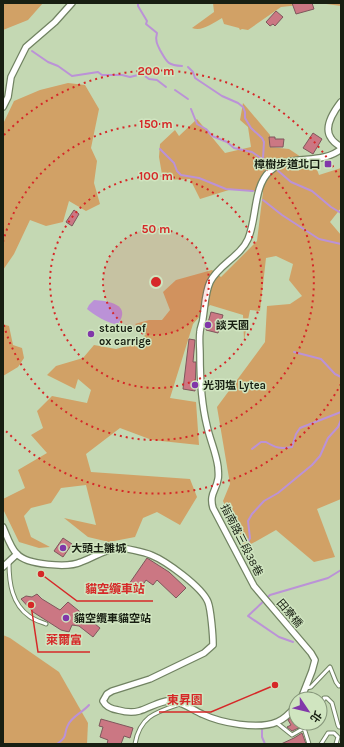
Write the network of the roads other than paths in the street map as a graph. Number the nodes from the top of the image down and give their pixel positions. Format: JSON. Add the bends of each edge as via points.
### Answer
{"nodes":[{"id":1,"x":72,"y":3,"type":"edge"},
{"id":2,"x":341,"y":102,"type":"edge"},
{"id":3,"x":3,"y":107,"type":"edge"},
{"id":4,"x":341,"y":148,"type":"edge"},
{"id":5,"x":3,"y":527,"type":"edge"},
{"id":6,"x":17,"y":554,"type":"junction"},
{"id":7,"x":9,"y":563,"type":"junction"},
{"id":8,"x":3,"y":567,"type":"edge"},
{"id":9,"x":254,"y":586,"type":"joint"},
{"id":10,"x":46,"y":624,"type":"dead end"},
{"id":11,"x":341,"y":685,"type":"edge"},
{"id":12,"x":306,"y":688,"type":"junction"},
{"id":13,"x":305,"y":691,"type":"edge"},
{"id":14,"x":328,"y":699,"type":"edge"},
{"id":15,"x":182,"y":704,"type":"junction"},
{"id":16,"x":288,"y":715,"type":"edge"},
{"id":17,"x":277,"y":723,"type":"junction"},
{"id":18,"x":341,"y":727,"type":"edge"},
{"id":19,"x":135,"y":744,"type":"edge"},
{"id":20,"x":309,"y":744,"type":"edge"},
{"id":21,"x":321,"y":744,"type":"edge"},
{"id":22,"x":336,"y":744,"type":"edge"}],
"edges":[{"from":1,"to":3,"type":"street","via":[[26,47],[11,77],[8,97]]},
{"from":2,"to":4,"type":"street","via":[[332,114],[328,129],[331,138]]},
{"from":4,"to":9,"type":"street","name":"指南路三段38巷","via":[[336,154],[327,157],[277,165],[268,172],[259,189],[248,240],[222,266],[211,282],[205,298],[200,333],[200,395],[216,452],[218,479],[211,500]]},
{"from":5,"to":6,"type":"street"},
{"from":6,"to":7,"type":"street"},
{"from":6,"to":15,"type":"street","via":[[36,563],[54,565],[79,563],[107,550],[118,548],[150,554],[176,570],[199,589],[208,603],[213,645],[204,653],[150,679],[112,690],[103,701],[113,710],[130,712],[138,712],[166,701]]},
{"from":7,"to":8,"type":"street"},
{"from":7,"to":10,"type":"lane","via":[[10,585],[18,606],[29,616]]},
{"from":9,"to":12,"type":"street","name":"田寮橋","via":[[311,652],[315,660]]},
{"from":11,"to":12,"type":"lane","via":[[336,682],[330,667]]},
{"from":12,"to":13,"type":"street"},
{"from":14,"to":18,"type":"lane"},
{"from":15,"to":17,"type":"street","via":[[203,715],[228,722],[252,725]]},
{"from":15,"to":19,"type":"lane","via":[[162,710],[141,724]]},
{"from":16,"to":17,"type":"street"},
{"from":17,"to":20,"type":"lane","via":[[292,735],[304,728]]},
{"from":21,"to":22,"type":"lane","via":[[328,733],[334,733],[338,737]]}]}
